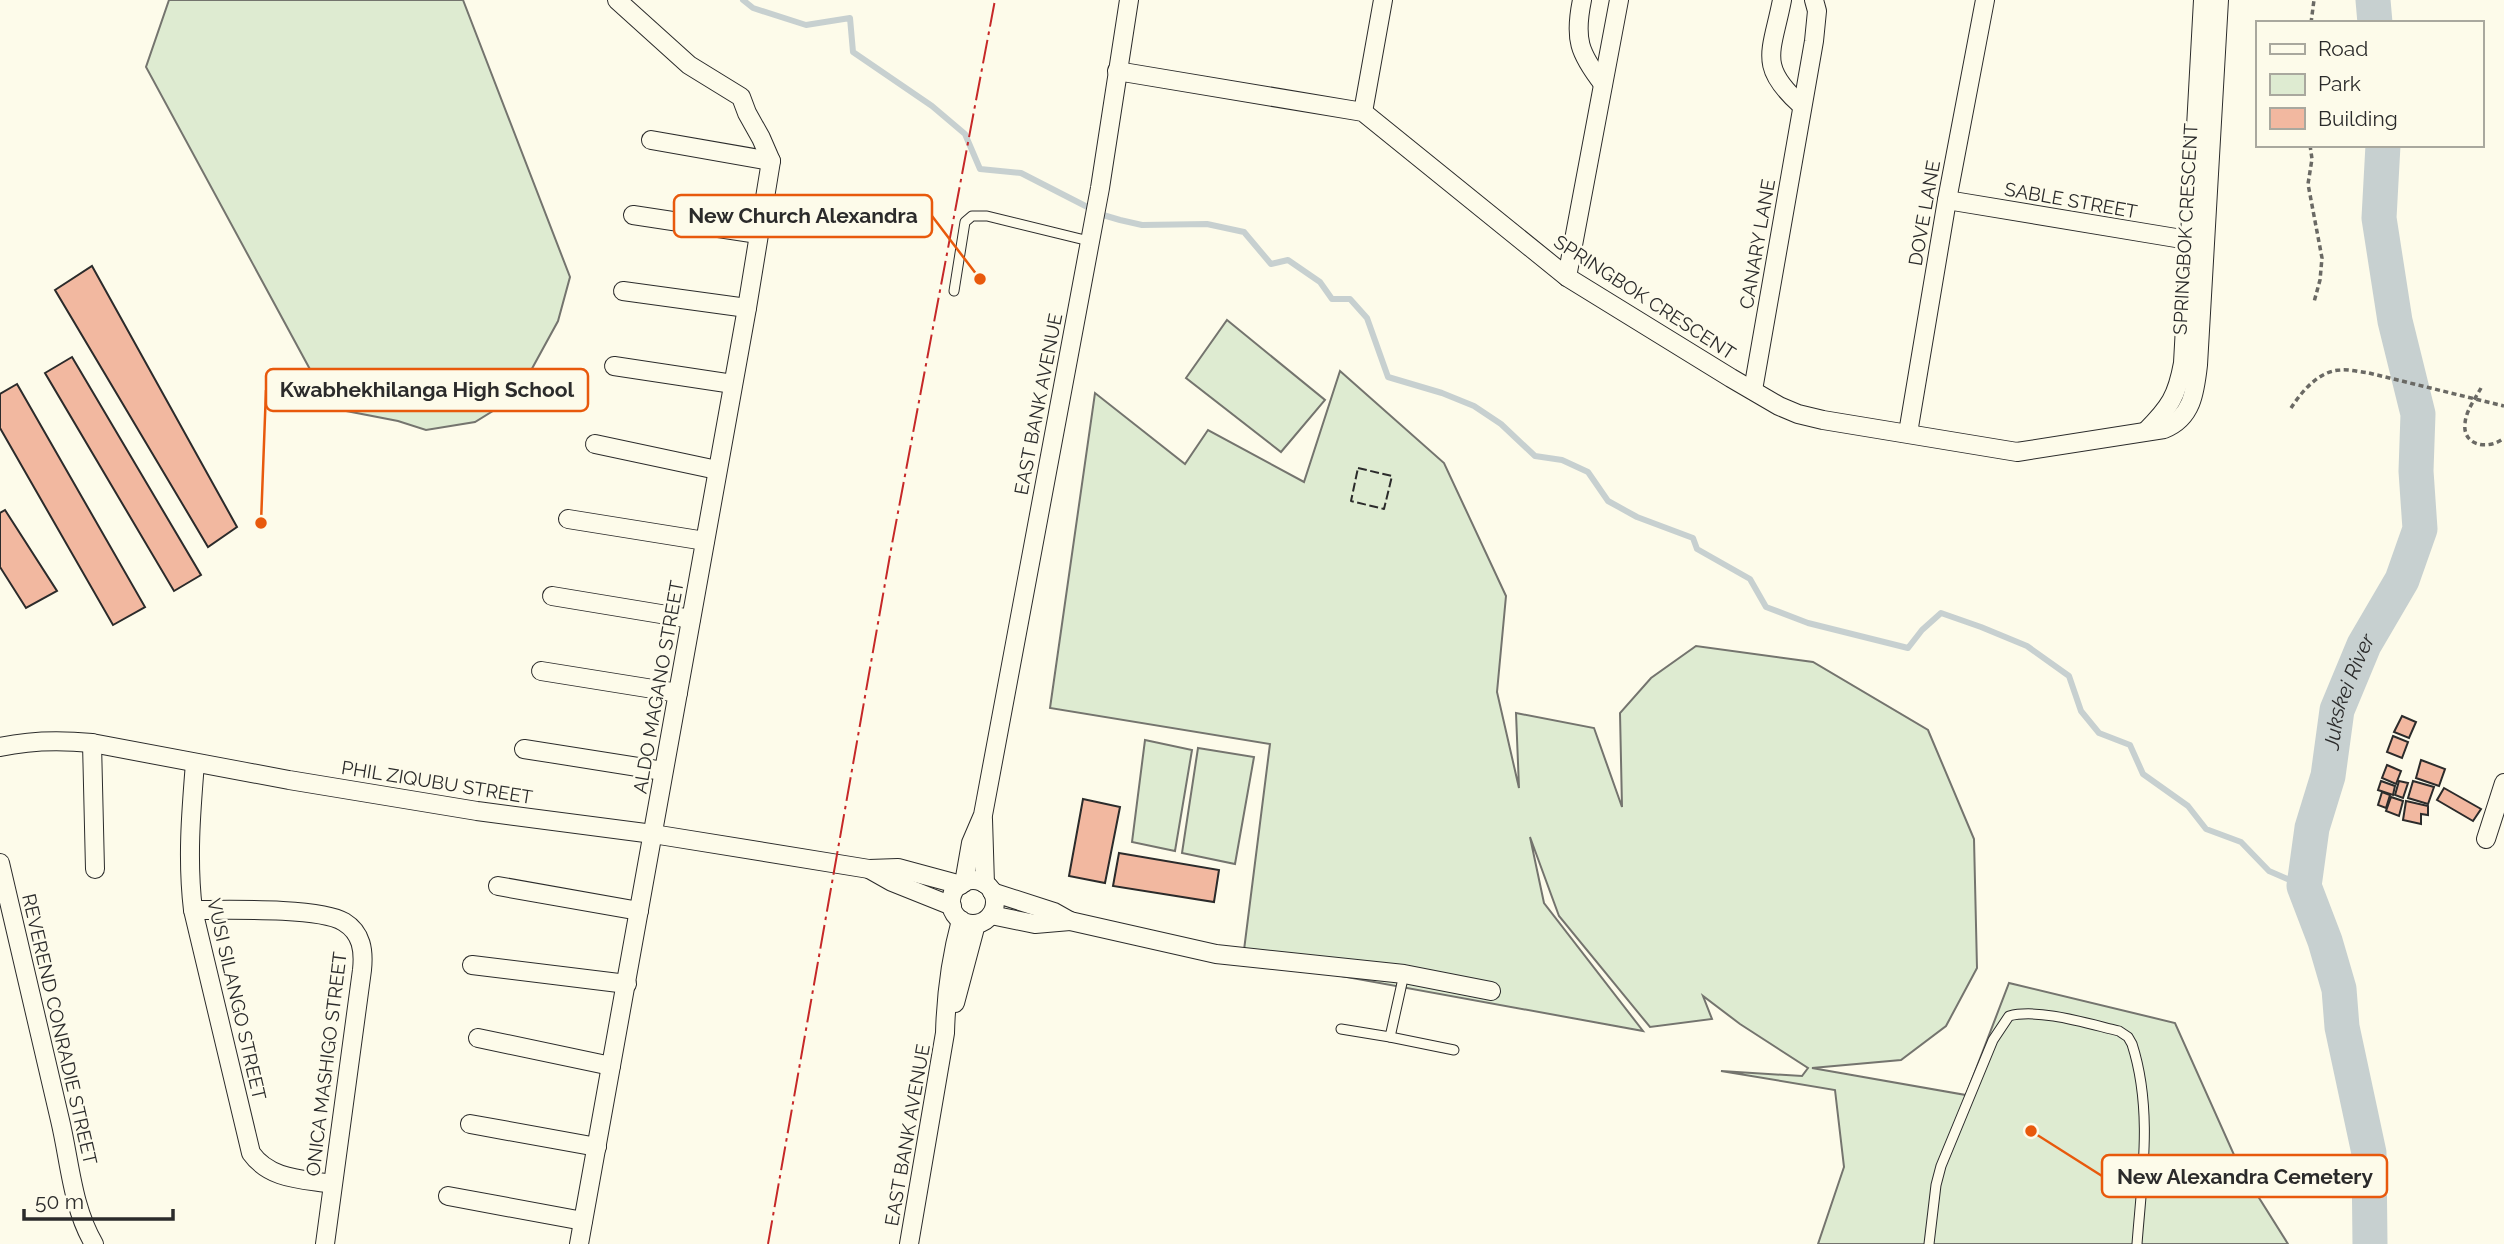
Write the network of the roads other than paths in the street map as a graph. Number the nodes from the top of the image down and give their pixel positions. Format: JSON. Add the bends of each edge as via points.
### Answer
{"nodes":[{"id":1,"x":617,"y":0,"type":"edge"},
{"id":2,"x":1129,"y":0,"type":"edge"},
{"id":3,"x":1383,"y":0,"type":"edge"},
{"id":4,"x":1582,"y":0,"type":"edge"},
{"id":5,"x":1619,"y":0,"type":"edge"},
{"id":6,"x":1782,"y":0,"type":"edge"},
{"id":7,"x":1814,"y":0,"type":"edge"},
{"id":8,"x":1985,"y":0,"type":"edge"},
{"id":9,"x":2203,"y":0,"type":"edge"},
{"id":10,"x":2218,"y":0,"type":"edge"},
{"id":11,"x":1117,"y":71,"type":"junction"},
{"id":12,"x":1603,"y":83,"type":"junction"},
{"id":13,"x":1801,"y":105,"type":"junction"},
{"id":14,"x":1363,"y":112,"type":"junction"},
{"id":15,"x":651,"y":141,"type":"dead end"},
{"id":16,"x":771,"y":161,"type":"junction"},
{"id":17,"x":1947,"y":200,"type":"junction"},
{"id":18,"x":633,"y":215,"type":"dead end"},
{"id":19,"x":758,"y":234,"type":"junction"},
{"id":20,"x":1091,"y":234,"type":"junction"},
{"id":21,"x":2188,"y":240,"type":"junction"},
{"id":22,"x":1567,"y":276,"type":"junction"},
{"id":23,"x":623,"y":291,"type":"dead end"},
{"id":24,"x":954,"y":291,"type":"dead end"},
{"id":25,"x":747,"y":309,"type":"junction"},
{"id":26,"x":614,"y":366,"type":"dead end"},
{"id":27,"x":733,"y":384,"type":"junction"},
{"id":28,"x":1753,"y":390,"type":"junction"},
{"id":29,"x":2146,"y":431,"type":"junction"},
{"id":30,"x":1908,"y":433,"type":"junction"},
{"id":31,"x":595,"y":444,"type":"dead end"},
{"id":32,"x":717,"y":470,"type":"junction"},
{"id":33,"x":568,"y":519,"type":"dead end"},
{"id":34,"x":705,"y":541,"type":"junction"},
{"id":35,"x":552,"y":596,"type":"dead end"},
{"id":36,"x":691,"y":619,"type":"junction"},
{"id":37,"x":541,"y":671,"type":"dead end"},
{"id":38,"x":678,"y":693,"type":"junction"},
{"id":39,"x":92,"y":743,"type":"junction"},
{"id":40,"x":0,"y":747,"type":"edge"},
{"id":41,"x":524,"y":749,"type":"dead end"},
{"id":42,"x":195,"y":763,"type":"junction"},
{"id":43,"x":663,"y":771,"type":"junction"},
{"id":44,"x":2504,"y":783,"type":"edge"},
{"id":45,"x":983,"y":815,"type":"junction"},
{"id":46,"x":653,"y":834,"type":"junction"},
{"id":47,"x":2486,"y":839,"type":"dead end"},
{"id":48,"x":0,"y":863,"type":"edge"},
{"id":49,"x":94,"y":869,"type":"dead end"},
{"id":50,"x":869,"y":869,"type":"junction"},
{"id":51,"x":962,"y":884,"type":"junction"},
{"id":52,"x":498,"y":886,"type":"dead end"},
{"id":53,"x":988,"y":888,"type":"junction"},
{"id":54,"x":193,"y":910,"type":"junction"},
{"id":55,"x":639,"y":911,"type":"junction"},
{"id":56,"x":970,"y":917,"type":"junction"},
{"id":57,"x":1070,"y":921,"type":"junction"},
{"id":58,"x":472,"y":965,"type":"dead end"},
{"id":59,"x":1404,"y":974,"type":"junction"},
{"id":60,"x":627,"y":984,"type":"junction"},
{"id":61,"x":1491,"y":991,"type":"dead end"},
{"id":62,"x":1341,"y":1029,"type":"dead end"},
{"id":63,"x":1390,"y":1037,"type":"junction"},
{"id":64,"x":478,"y":1038,"type":"dead end"},
{"id":65,"x":1454,"y":1050,"type":"dead end"},
{"id":66,"x":611,"y":1066,"type":"junction"},
{"id":67,"x":470,"y":1124,"type":"dead end"},
{"id":68,"x":597,"y":1147,"type":"junction"},
{"id":69,"x":332,"y":1184,"type":"junction"},
{"id":70,"x":448,"y":1196,"type":"dead end"},
{"id":71,"x":583,"y":1221,"type":"junction"},
{"id":72,"x":94,"y":1244,"type":"edge"},
{"id":73,"x":325,"y":1244,"type":"edge"},
{"id":74,"x":579,"y":1244,"type":"edge"},
{"id":75,"x":909,"y":1244,"type":"edge"},
{"id":76,"x":1929,"y":1244,"type":"edge"},
{"id":77,"x":2137,"y":1244,"type":"edge"}],
"edges":[{"from":1,"to":16,"type":"street","via":[[690,65],[741,97]]},
{"from":2,"to":11,"type":"street","name":"EAST BANK AVENUE"},
{"from":3,"to":14,"type":"street"},
{"from":4,"to":12,"type":"street","via":[[1577,23],[1581,51]]},
{"from":5,"to":12,"type":"street"},
{"from":6,"to":13,"type":"street","via":[[1771,64],[1779,83]]},
{"from":7,"to":13,"type":"street","name":"CANARY LANE","via":[[1817,23]]},
{"from":8,"to":17,"type":"street","name":"DOVE LANE"},
{"from":9,"to":21,"type":"street","name":"SPRINGBOK CRESCENT"},
{"from":10,"to":29,"type":"street","name":"SPRINGBOK CRESCENT","via":[[2195,387],[2181,419],[2164,429]]},
{"from":11,"to":14,"type":"street","name":"SPRINGBOK CRESCENT"},
{"from":11,"to":20,"type":"street","name":"EAST BANK AVENUE"},
{"from":12,"to":22,"type":"street"},
{"from":13,"to":28,"type":"street","name":"CANARY LANE"},
{"from":14,"to":22,"type":"street","name":"SPRINGBOK CRESCENT"},
{"from":15,"to":16,"type":"street"},
{"from":16,"to":19,"type":"street","name":"ALDO MAGANO STREET"},
{"from":17,"to":21,"type":"street","name":"SABLE STREET"},
{"from":17,"to":30,"type":"street","name":"DOVE LANE"},
{"from":18,"to":19,"type":"street"},
{"from":19,"to":25,"type":"street","name":"ALDO MAGANO STREET"},
{"from":20,"to":24,"type":"lane","via":[[972,216],[965,222]]},
{"from":20,"to":45,"type":"street","name":"EAST BANK AVENUE"},
{"from":21,"to":29,"type":"street","name":"SPRINGBOK CRESCENT","via":[[2180,382],[2166,411]]},
{"from":22,"to":28,"type":"street","name":"SPRINGBOK CRESCENT"},
{"from":23,"to":25,"type":"street"},
{"from":25,"to":27,"type":"street","name":"ALDO MAGANO STREET"},
{"from":26,"to":27,"type":"street"},
{"from":27,"to":32,"type":"street","name":"ALDO MAGANO STREET"},
{"from":28,"to":30,"type":"street","name":"SPRINGBOK CRESCENT","via":[[1779,406],[1823,421]]},
{"from":29,"to":30,"type":"street","name":"SPRINGBOK CRESCENT","via":[[2017,452]]},
{"from":31,"to":32,"type":"street"},
{"from":32,"to":34,"type":"street","name":"ALDO MAGANO STREET"},
{"from":33,"to":34,"type":"street"},
{"from":34,"to":36,"type":"street","name":"ALDO MAGANO STREET"},
{"from":35,"to":36,"type":"street"},
{"from":36,"to":38,"type":"street","name":"ALDO MAGANO STREET"},
{"from":37,"to":38,"type":"street"},
{"from":38,"to":43,"type":"street","name":"ALDO MAGANO STREET"},
{"from":39,"to":40,"type":"street","name":"PHIL ZIQUBU STREET","via":[[49,740]]},
{"from":39,"to":42,"type":"street","name":"PHIL ZIQUBU STREET"},
{"from":39,"to":49,"type":"street"},
{"from":41,"to":43,"type":"street"},
{"from":42,"to":46,"type":"street","name":"PHIL ZIQUBU STREET","via":[[477,811]]},
{"from":42,"to":54,"type":"street","name":"VUSI SILANGO STREET","via":[[189,828]]},
{"from":43,"to":46,"type":"street","name":"ALDO MAGANO STREET"},
{"from":44,"to":47,"type":"street"},
{"from":45,"to":51,"type":"street","name":"EAST BANK AVENUE"},
{"from":45,"to":53,"type":"street","name":"EAST BANK AVENUE"},
{"from":46,"to":50,"type":"street","name":"PHIL ZIQUBU STREET"},
{"from":46,"to":55,"type":"street","name":"ALDO MAGANO STREET"},
{"from":48,"to":72,"type":"street","name":"REVEREND CONRADIE STREET","via":[[76,1204]]},
{"from":50,"to":51,"type":"street","name":"PHIL ZIQUBU STREET","via":[[898,868]]},
{"from":50,"to":56,"type":"street","name":"PHIL ZIQUBU STREET"},
{"from":51,"to":53,"type":"street","via":[[978,881]]},
{"from":51,"to":56,"type":"street","via":[[952,898]]},
{"from":52,"to":55,"type":"street"},
{"from":53,"to":56,"type":"street","via":[[994,908]]},
{"from":53,"to":57,"type":"street"},
{"from":54,"to":69,"type":"street","name":"VUSI SILANGO STREET","via":[[251,1153],[258,1163],[279,1175]]},
{"from":54,"to":69,"type":"street","name":"ONICA MASHIGO STREET","via":[[330,916],[344,921],[359,940],[364,952]]},
{"from":55,"to":60,"type":"street","name":"ALDO MAGANO STREET"},
{"from":56,"to":57,"type":"street","name":"PHIL ZIQUBU STREET","via":[[1035,924]]},
{"from":56,"to":75,"type":"street","name":"EAST BANK AVENUE"},
{"from":57,"to":59,"type":"street","via":[[1216,954]]},
{"from":58,"to":60,"type":"street"},
{"from":59,"to":61,"type":"street"},
{"from":59,"to":63,"type":"lane"},
{"from":60,"to":66,"type":"street","name":"ALDO MAGANO STREET"},
{"from":62,"to":63,"type":"lane"},
{"from":63,"to":65,"type":"lane"},
{"from":64,"to":66,"type":"street"},
{"from":66,"to":68,"type":"street","name":"ALDO MAGANO STREET"},
{"from":67,"to":68,"type":"street"},
{"from":68,"to":71,"type":"street","name":"ALDO MAGANO STREET"},
{"from":69,"to":73,"type":"street","name":"ONICA MASHIGO STREET"},
{"from":70,"to":71,"type":"street"},
{"from":71,"to":74,"type":"street","name":"ALDO MAGANO STREET"},
{"from":76,"to":77,"type":"lane","via":[[1941,1166],[1993,1040],[2009,1016],[2023,1013],[2119,1031],[2132,1044],[2145,1140]]}]}
